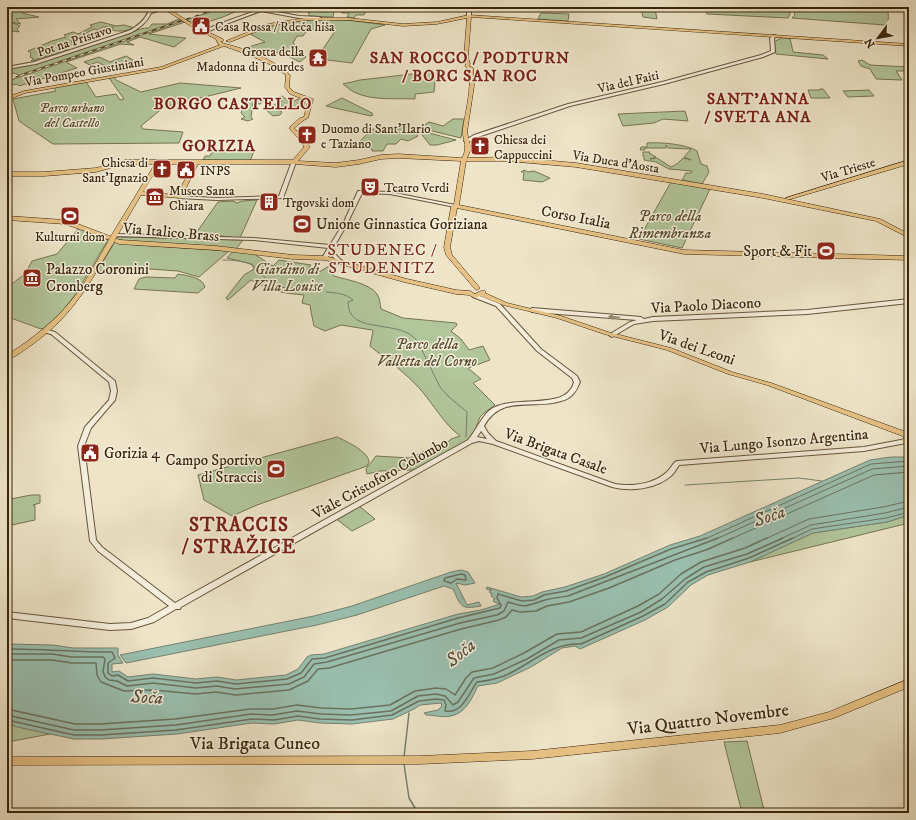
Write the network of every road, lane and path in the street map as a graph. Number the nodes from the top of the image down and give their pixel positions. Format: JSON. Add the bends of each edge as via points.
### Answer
{"nodes":[{"id":1,"x":469,"y":7,"type":"edge"},
{"id":2,"x":165,"y":8,"type":"edge"},
{"id":3,"x":469,"y":16,"type":"junction"},
{"id":4,"x":299,"y":18,"type":"junction"},
{"id":5,"x":204,"y":32,"type":"junction"},
{"id":6,"x":774,"y":39,"type":"junction"},
{"id":7,"x":226,"y":43,"type":"junction"},
{"id":8,"x":909,"y":45,"type":"edge"},
{"id":9,"x":7,"y":68,"type":"edge"},
{"id":10,"x":7,"y":98,"type":"edge"},
{"id":11,"x":477,"y":136,"type":"junction"},
{"id":12,"x":466,"y":138,"type":"junction"},
{"id":13,"x":464,"y":160,"type":"junction"},
{"id":14,"x":158,"y":162,"type":"junction"},
{"id":15,"x":196,"y":162,"type":"junction"},
{"id":16,"x":294,"y":162,"type":"junction"},
{"id":17,"x":909,"y":162,"type":"edge"},
{"id":18,"x":7,"y":174,"type":"edge"},
{"id":19,"x":140,"y":193,"type":"junction"},
{"id":20,"x":179,"y":197,"type":"junction"},
{"id":21,"x":792,"y":200,"type":"junction"},
{"id":22,"x":455,"y":206,"type":"junction"},
{"id":23,"x":7,"y":218,"type":"edge"},
{"id":24,"x":909,"y":236,"type":"edge"},
{"id":25,"x":114,"y":238,"type":"junction"},
{"id":26,"x":332,"y":247,"type":"junction"},
{"id":27,"x":333,"y":254,"type":"junction"},
{"id":28,"x":325,"y":258,"type":"junction"},
{"id":29,"x":909,"y":258,"type":"edge"},
{"id":30,"x":340,"y":262,"type":"junction"},
{"id":31,"x":477,"y":293,"type":"junction"},
{"id":32,"x":909,"y":301,"type":"edge"},
{"id":33,"x":501,"y":304,"type":"junction"},
{"id":34,"x":532,"y":310,"type":"junction"},
{"id":35,"x":653,"y":319,"type":"junction"},
{"id":36,"x":45,"y":331,"type":"junction"},
{"id":37,"x":612,"y":335,"type":"junction"},
{"id":38,"x":7,"y":358,"type":"edge"},
{"id":39,"x":482,"y":427,"type":"junction"},
{"id":40,"x":908,"y":440,"type":"edge"},
{"id":41,"x":470,"y":442,"type":"junction"},
{"id":42,"x":494,"y":442,"type":"junction"},
{"id":43,"x":677,"y":463,"type":"joint"},
{"id":44,"x":177,"y":607,"type":"junction"},
{"id":45,"x":7,"y":614,"type":"edge"},
{"id":46,"x":909,"y":683,"type":"edge"},
{"id":47,"x":504,"y":756,"type":"joint"},
{"id":48,"x":7,"y":761,"type":"edge"}],
"edges":[{"from":1,"to":3,"type":"street"},
{"from":2,"to":5,"type":"main road"},
{"from":2,"to":9,"type":"street","name":"Pot na Pristavo","via":[[150,12],[136,29],[35,63]]},
{"from":3,"to":4,"type":"main road","via":[[432,23],[390,24],[349,19]]},
{"from":3,"to":6,"type":"main road","via":[[764,35]]},
{"from":3,"to":12,"type":"main road","via":[[466,58],[470,66],[472,86]]},
{"from":4,"to":5,"type":"street","via":[[261,10]]},
{"from":4,"to":7,"type":"main road","via":[[269,25]]},
{"from":5,"to":7,"type":"main road"},
{"from":6,"to":8,"type":"main road","via":[[790,36]]},
{"from":6,"to":11,"type":"street","name":"Via del Faiti","via":[[773,52],[762,56],[664,83],[569,105]]},
{"from":7,"to":10,"type":"main road","name":"Via Pompeo Giustiniani","via":[[166,67],[44,88]]},
{"from":7,"to":16,"type":"main road","via":[[281,69],[288,75],[287,87],[292,93],[311,100],[306,118],[291,128],[304,140],[307,147]]},
{"from":11,"to":12,"type":"street"},
{"from":11,"to":12,"type":"street"},
{"from":12,"to":13,"type":"main road","via":[[468,149]]},
{"from":13,"to":16,"type":"main road","name":"Via Duca d'Aosta","via":[[398,156],[336,165]]},
{"from":13,"to":21,"type":"main road","name":"Via Duca d'Aosta","via":[[507,159],[576,165]]},
{"from":13,"to":22,"type":"main road"},
{"from":14,"to":15,"type":"main road","name":"Via Duca d'Aosta"},
{"from":14,"to":18,"type":"main road","name":"Via Duca d'Aosta","via":[[125,162],[86,171]]},
{"from":14,"to":19,"type":"main road"},
{"from":15,"to":16,"type":"main road","name":"Via Duca d'Aosta"},
{"from":15,"to":20,"type":"main road"},
{"from":16,"to":20,"type":"street","via":[[281,197]]},
{"from":17,"to":21,"type":"main road","name":"Via Trieste"},
{"from":19,"to":20,"type":"main road"},
{"from":19,"to":25,"type":"main road"},
{"from":21,"to":24,"type":"main road","name":"Via Duca d'Aosta","via":[[884,222]]},
{"from":22,"to":26,"type":"street","name":"Corso Italia","via":[[390,193],[360,192]]},
{"from":22,"to":29,"type":"main road","name":"Corso Italia","via":[[684,252]]},
{"from":22,"to":31,"type":"main road","via":[[447,247],[449,255]]},
{"from":23,"to":28,"type":"main road","name":"Via Italico Brass","via":[[76,225],[119,242]]},
{"from":25,"to":26,"type":"street","via":[[253,239]]},
{"from":25,"to":36,"type":"main road","via":[[75,300]]},
{"from":26,"to":27,"type":"street"},
{"from":26,"to":28,"type":"street"},
{"from":27,"to":28,"type":"street"},
{"from":27,"to":30,"type":"street"},
{"from":28,"to":30,"type":"main road","name":"Via Italico Brass"},
{"from":30,"to":31,"type":"main road","name":"Via dei Leoni","via":[[406,281]]},
{"from":31,"to":33,"type":"main road","name":"Via dei Leoni"},
{"from":32,"to":35,"type":"street","name":"Via Paolo Diacono","via":[[804,312]]},
{"from":33,"to":34,"type":"main road","name":"Via dei Leoni"},
{"from":33,"to":39,"type":"street","name":"Via Brigata Casale","via":[[539,350],[575,377],[577,382],[573,392],[566,398],[556,401],[512,403],[496,408],[488,414]]},
{"from":35,"to":34,"type":"street","one_way":true},
{"from":34,"to":37,"type":"main road","name":"Via dei Leoni"},
{"from":35,"to":37,"type":"street","name":"Via Paolo Diacono","via":[[632,323]]},
{"from":36,"to":38,"type":"main road"},
{"from":36,"to":44,"type":"street","via":[[53,333],[112,381],[112,400],[88,427],[81,446],[93,541],[138,580]]},
{"from":37,"to":40,"type":"main road","name":"Via dei Leoni","via":[[669,349],[724,371],[769,384],[894,431]]},
{"from":39,"to":41,"type":"street","name":"Viale Cristoforo Colombo"},
{"from":39,"to":42,"type":"street","name":"Via Brigata Casale"},
{"from":40,"to":43,"type":"street","name":"Via Lungo Isonzo Argentina","via":[[864,449]]},
{"from":41,"to":42,"type":"street","name":"Viale Cristoforo Colombo","via":[[479,439]]},
{"from":41,"to":44,"type":"street","name":"Viale Cristoforo Colombo"},
{"from":42,"to":43,"type":"street","name":"Via Brigata Casale","via":[[619,487],[635,487],[658,481],[670,473]]},
{"from":44,"to":45,"type":"street","name":"Viale Cristoforo Colombo","via":[[151,620],[121,627]]},
{"from":46,"to":47,"type":"main road","name":"Via Quattro Novembre","via":[[831,715],[780,729]]},
{"from":47,"to":48,"type":"main road","name":"Via Brigata Cuneo","via":[[403,760]]}]}
